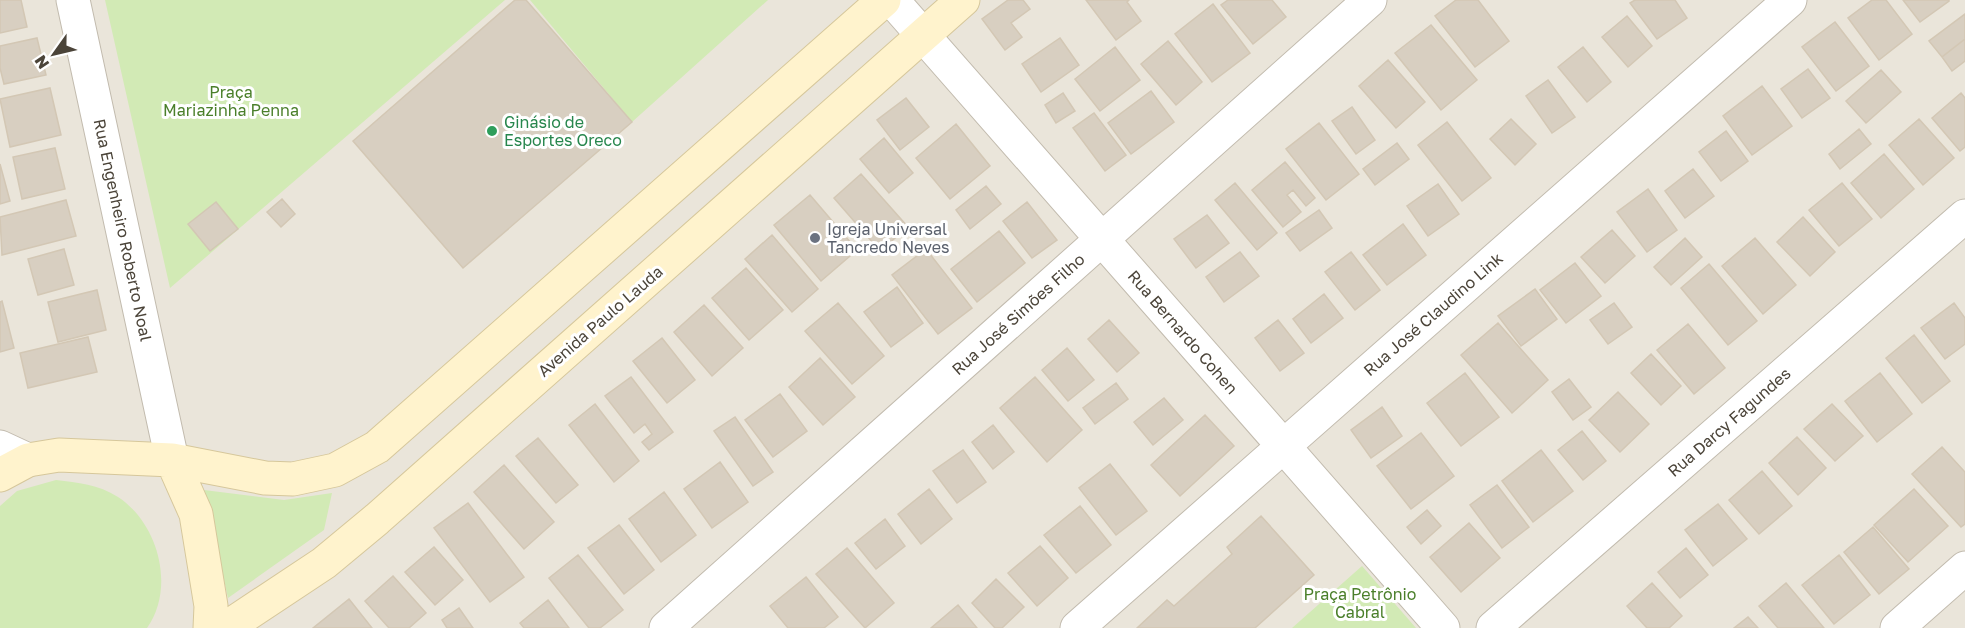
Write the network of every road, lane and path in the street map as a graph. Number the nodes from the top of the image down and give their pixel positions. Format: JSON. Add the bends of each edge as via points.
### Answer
{"nodes":[{"id":1,"x":73,"y":0,"type":"edge"},
{"id":2,"x":884,"y":0,"type":"edge"},
{"id":3,"x":892,"y":0,"type":"edge"},
{"id":4,"x":963,"y":0,"type":"edge"},
{"id":5,"x":1370,"y":0,"type":"edge"},
{"id":6,"x":1790,"y":0,"type":"edge"},
{"id":7,"x":923,"y":36,"type":"junction"},
{"id":8,"x":1965,"y":216,"type":"edge"},
{"id":9,"x":1102,"y":239,"type":"junction"},
{"id":10,"x":1283,"y":446,"type":"junction"},
{"id":11,"x":172,"y":460,"type":"junction"},
{"id":12,"x":9,"y":461,"type":"edge"},
{"id":13,"x":1965,"y":568,"type":"edge"},
{"id":14,"x":210,"y":628,"type":"edge"},
{"id":15,"x":226,"y":628,"type":"edge"},
{"id":16,"x":666,"y":628,"type":"edge"},
{"id":17,"x":1077,"y":628,"type":"edge"},
{"id":18,"x":1443,"y":628,"type":"edge"},
{"id":19,"x":1493,"y":628,"type":"edge"},
{"id":20,"x":1897,"y":628,"type":"edge"}],
"edges":[{"from":1,"to":11,"type":"street","name":"Rua Engenheiro Roberto Noal"},
{"from":2,"to":11,"type":"main road","via":[[377,447],[335,470],[293,479],[265,478]]},
{"from":3,"to":7,"type":"street","name":"Rua Bernardo Cohen"},
{"from":4,"to":7,"type":"main road","name":"Avenida Paulo Lauda"},
{"from":5,"to":9,"type":"street","name":"Rua José Simões Filho"},
{"from":6,"to":10,"type":"street","name":"Rua José Claudino Link"},
{"from":7,"to":9,"type":"street","name":"Rua Bernardo Cohen"},
{"from":7,"to":15,"type":"main road","name":"Avenida Paulo Lauda","via":[[324,563]]},
{"from":8,"to":19,"type":"street","name":"Rua Darcy Fagundes"},
{"from":9,"to":10,"type":"street","name":"Rua Bernardo Cohen"},
{"from":9,"to":16,"type":"street","name":"Rua José Simões Filho"},
{"from":10,"to":17,"type":"street","name":"Rua José Claudino Link"},
{"from":10,"to":18,"type":"street","name":"Rua Bernardo Cohen"},
{"from":11,"to":12,"type":"main road","via":[[59,455]]},
{"from":11,"to":14,"type":"main road","via":[[196,514],[211,606]]},
{"from":13,"to":20,"type":"street"}]}
